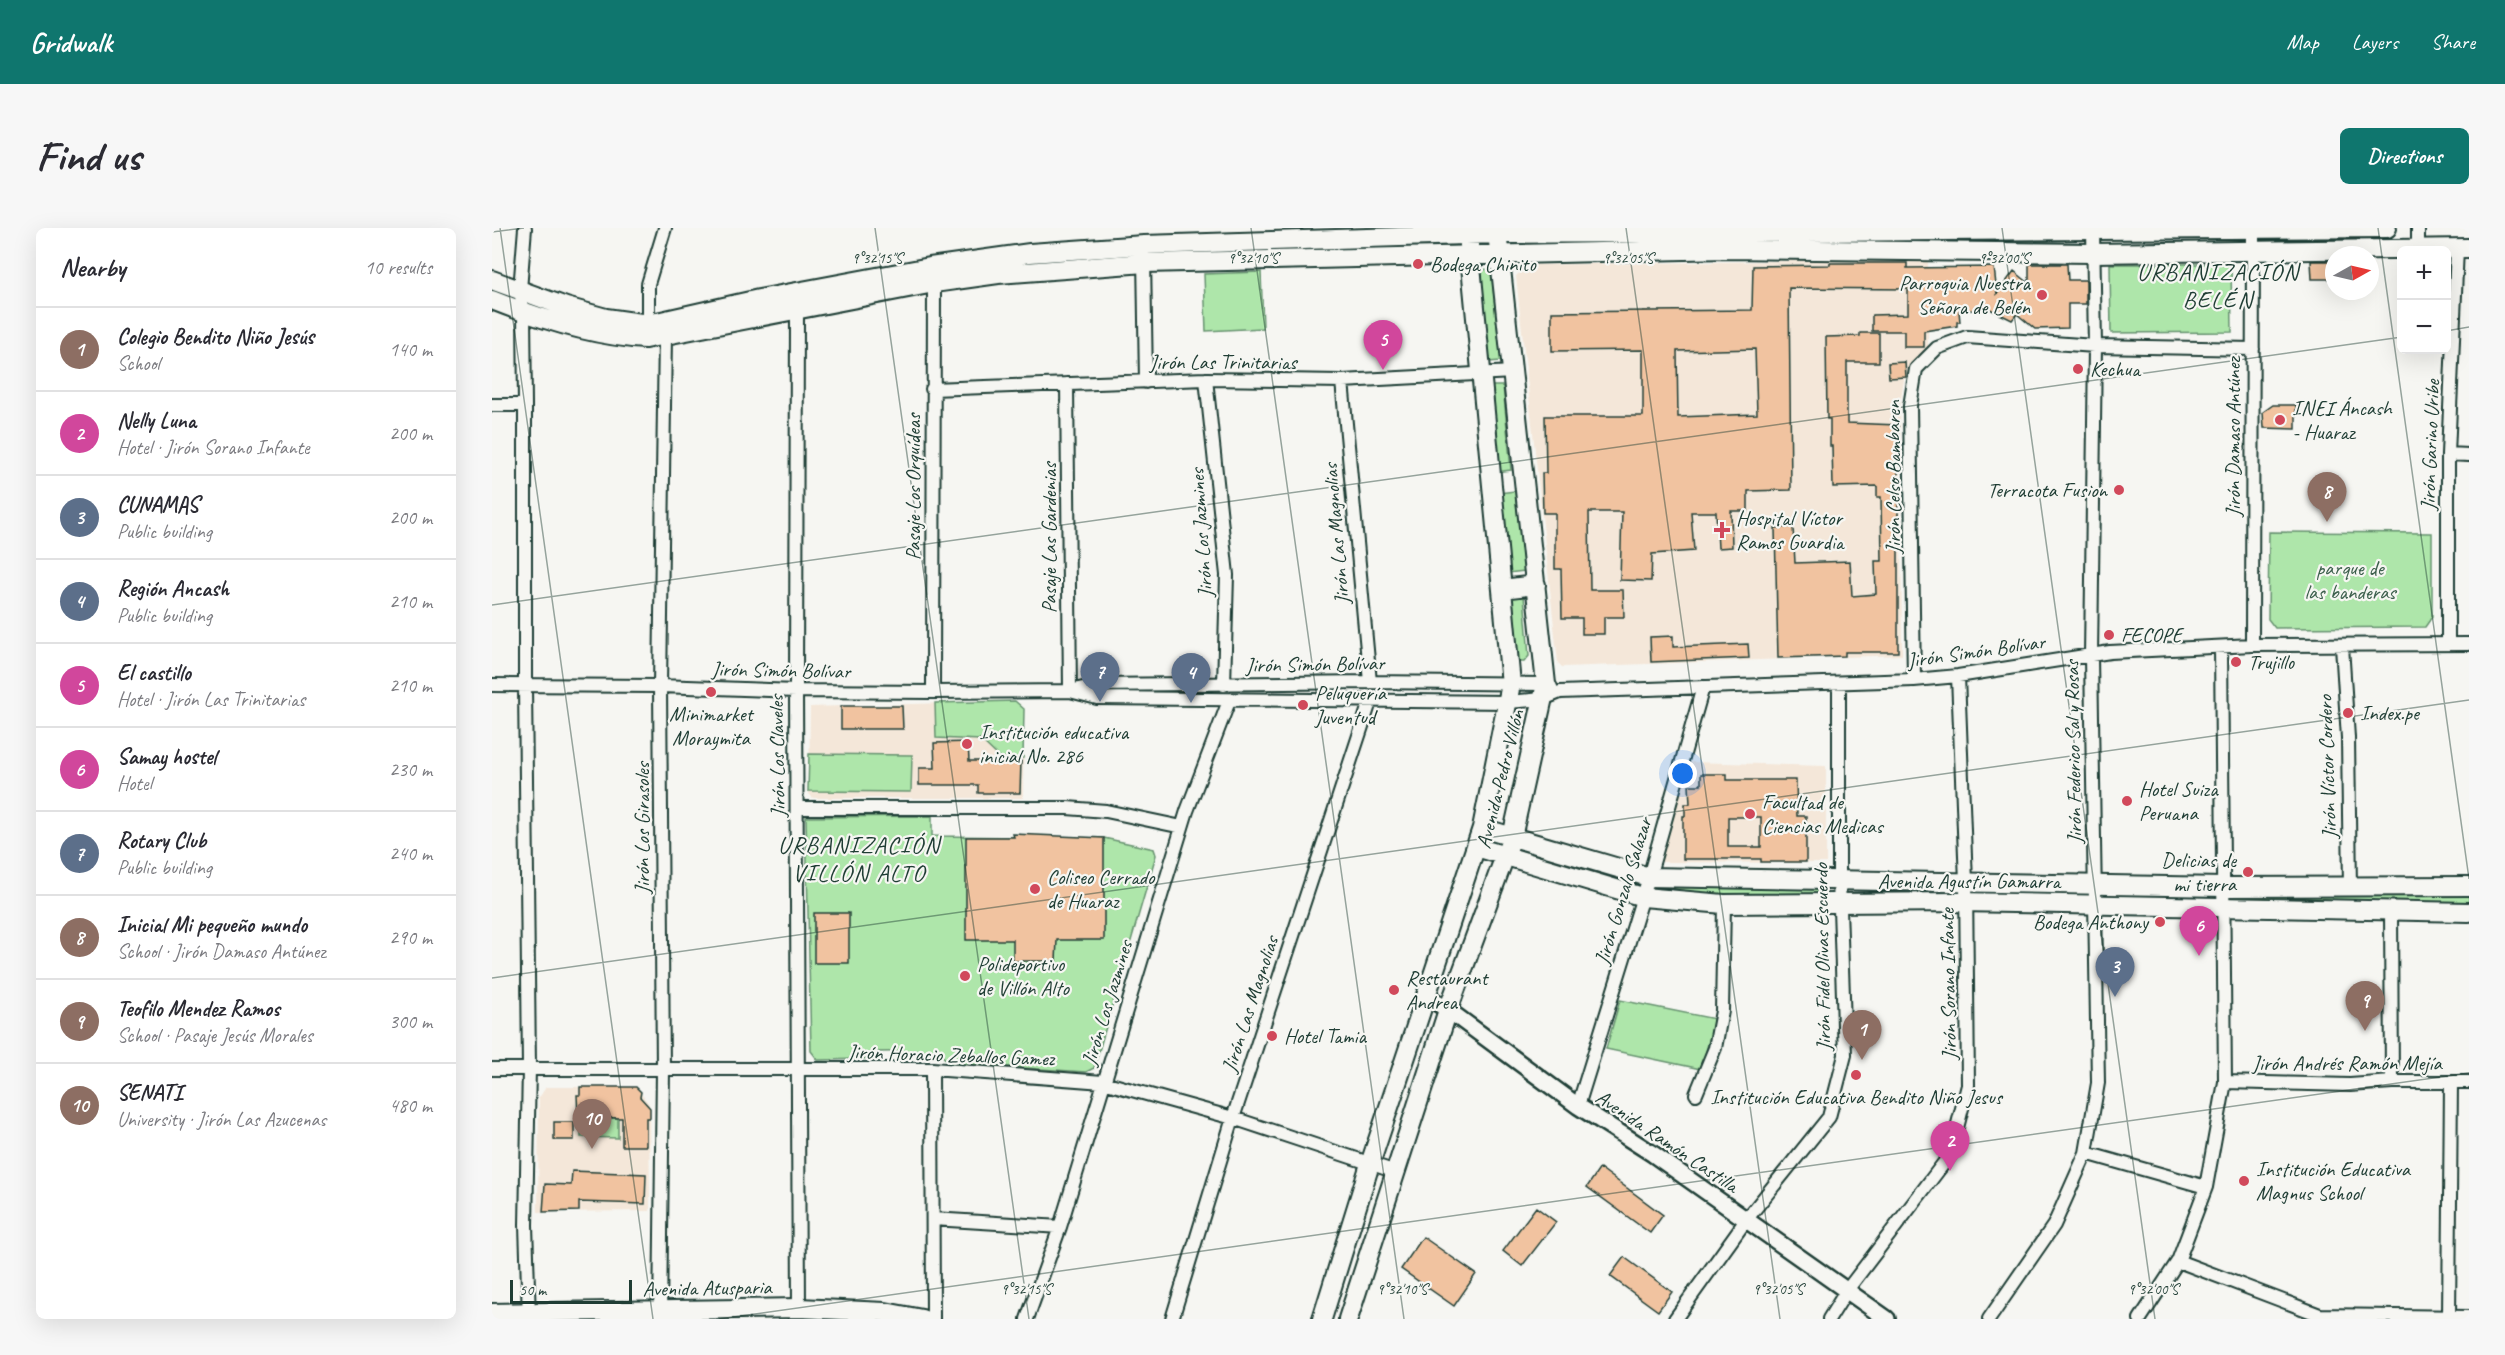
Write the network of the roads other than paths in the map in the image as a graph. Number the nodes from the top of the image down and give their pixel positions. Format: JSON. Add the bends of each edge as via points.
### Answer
{"nodes":[{"id":1,"x":525,"y":228,"type":"edge"},
{"id":2,"x":666,"y":228,"type":"edge"},
{"id":3,"x":2302,"y":228,"type":"edge"},
{"id":4,"x":2387,"y":228,"type":"edge"},
{"id":5,"x":2418,"y":228,"type":"edge"},
{"id":6,"x":1844,"y":229,"type":"edge"},
{"id":7,"x":1958,"y":229,"type":"edge"},
{"id":8,"x":2093,"y":229,"type":"edge"},
{"id":9,"x":2253,"y":229,"type":"edge"},
{"id":10,"x":1497,"y":231,"type":"edge"},
{"id":11,"x":1468,"y":232,"type":"edge"},
{"id":12,"x":1726,"y":236,"type":"edge"},
{"id":13,"x":1324,"y":238,"type":"junction"},
{"id":14,"x":1265,"y":240,"type":"junction"},
{"id":15,"x":2418,"y":246,"type":"edge"},
{"id":16,"x":2463,"y":248,"type":"edge"},
{"id":17,"x":2397,"y":249,"type":"edge"},
{"id":18,"x":2253,"y":250,"type":"junction"},
{"id":19,"x":1958,"y":252,"type":"junction"},
{"id":20,"x":2093,"y":253,"type":"junction"},
{"id":21,"x":1144,"y":254,"type":"junction"},
{"id":22,"x":1470,"y":254,"type":"junction"},
{"id":23,"x":1500,"y":254,"type":"junction"},
{"id":24,"x":1325,"y":259,"type":"junction"},
{"id":25,"x":1266,"y":260,"type":"junction"},
{"id":26,"x":492,"y":280,"type":"edge"},
{"id":27,"x":933,"y":283,"type":"junction"},
{"id":28,"x":520,"y":290,"type":"junction"},
{"id":29,"x":492,"y":300,"type":"edge"},
{"id":30,"x":797,"y":311,"type":"junction"},
{"id":31,"x":524,"y":313,"type":"junction"},
{"id":32,"x":648,"y":324,"type":"junction"},
{"id":33,"x":665,"y":336,"type":"junction"},
{"id":34,"x":2095,"y":346,"type":"junction"},
{"id":35,"x":2253,"y":349,"type":"junction"},
{"id":36,"x":1513,"y":372,"type":"junction"},
{"id":37,"x":1482,"y":374,"type":"junction"},
{"id":38,"x":1206,"y":379,"type":"junction"},
{"id":39,"x":1342,"y":381,"type":"junction"},
{"id":40,"x":1146,"y":382,"type":"junction"},
{"id":41,"x":1067,"y":384,"type":"junction"},
{"id":42,"x":932,"y":389,"type":"junction"},
{"id":43,"x":492,"y":405,"type":"edge"},
{"id":44,"x":525,"y":405,"type":"junction"},
{"id":45,"x":2448,"y":454,"type":"junction"},
{"id":46,"x":2469,"y":455,"type":"edge"},
{"id":47,"x":1525,"y":481,"type":"junction"},
{"id":48,"x":1492,"y":484,"type":"junction"},
{"id":49,"x":1536,"y":585,"type":"junction"},
{"id":50,"x":1502,"y":589,"type":"junction"},
{"id":51,"x":2448,"y":643,"type":"junction"},
{"id":52,"x":2469,"y":644,"type":"edge"},
{"id":53,"x":2252,"y":645,"type":"junction"},
{"id":54,"x":2342,"y":646,"type":"junction"},
{"id":55,"x":2221,"y":647,"type":"junction"},
{"id":56,"x":2091,"y":657,"type":"junction"},
{"id":57,"x":1958,"y":676,"type":"junction"},
{"id":58,"x":1914,"y":680,"type":"junction"},
{"id":59,"x":1370,"y":682,"type":"junction"},
{"id":60,"x":1839,"y":684,"type":"junction"},
{"id":61,"x":492,"y":685,"type":"edge"},
{"id":62,"x":525,"y":685,"type":"junction"},
{"id":63,"x":1224,"y":685,"type":"junction"},
{"id":64,"x":660,"y":686,"type":"junction"},
{"id":65,"x":1703,"y":687,"type":"junction"},
{"id":66,"x":796,"y":691,"type":"junction"},
{"id":67,"x":1070,"y":691,"type":"junction"},
{"id":68,"x":933,"y":692,"type":"junction"},
{"id":69,"x":1549,"y":692,"type":"junction"},
{"id":70,"x":1509,"y":693,"type":"junction"},
{"id":71,"x":1229,"y":701,"type":"junction"},
{"id":72,"x":1370,"y":702,"type":"junction"},
{"id":73,"x":797,"y":808,"type":"junction"},
{"id":74,"x":1182,"y":827,"type":"junction"},
{"id":75,"x":1482,"y":828,"type":"junction"},
{"id":76,"x":1512,"y":837,"type":"junction"},
{"id":77,"x":1476,"y":847,"type":"junction"},
{"id":78,"x":1505,"y":857,"type":"junction"},
{"id":79,"x":1649,"y":877,"type":"junction"},
{"id":80,"x":1839,"y":879,"type":"junction"},
{"id":81,"x":1966,"y":882,"type":"junction"},
{"id":82,"x":2094,"y":884,"type":"junction"},
{"id":83,"x":2224,"y":886,"type":"junction"},
{"id":84,"x":2469,"y":886,"type":"edge"},
{"id":85,"x":2350,"y":888,"type":"junction"},
{"id":86,"x":1642,"y":897,"type":"junction"},
{"id":87,"x":1966,"y":902,"type":"junction"},
{"id":88,"x":1840,"y":903,"type":"junction"},
{"id":89,"x":1724,"y":904,"type":"junction"},
{"id":90,"x":2094,"y":904,"type":"junction"},
{"id":91,"x":2224,"y":906,"type":"junction"},
{"id":92,"x":2391,"y":910,"type":"junction"},
{"id":93,"x":2469,"y":912,"type":"edge"},
{"id":94,"x":1425,"y":995,"type":"junction"},
{"id":95,"x":1448,"y":1010,"type":"junction"},
{"id":96,"x":529,"y":1068,"type":"junction"},
{"id":97,"x":492,"y":1069,"type":"edge"},
{"id":98,"x":932,"y":1069,"type":"junction"},
{"id":99,"x":663,"y":1070,"type":"junction"},
{"id":100,"x":799,"y":1070,"type":"junction"},
{"id":101,"x":1103,"y":1082,"type":"junction"},
{"id":102,"x":2225,"y":1082,"type":"junction"},
{"id":103,"x":2392,"y":1082,"type":"junction"},
{"id":104,"x":2451,"y":1082,"type":"junction"},
{"id":105,"x":2469,"y":1082,"type":"edge"},
{"id":106,"x":1696,"y":1094,"type":"dead end"},
{"id":107,"x":1578,"y":1106,"type":"junction"},
{"id":108,"x":1233,"y":1118,"type":"junction"},
{"id":109,"x":2086,"y":1153,"type":"junction"},
{"id":110,"x":1370,"y":1164,"type":"junction"},
{"id":111,"x":1396,"y":1172,"type":"junction"},
{"id":112,"x":2206,"y":1187,"type":"junction"},
{"id":113,"x":933,"y":1219,"type":"junction"},
{"id":114,"x":1746,"y":1220,"type":"junction"},
{"id":115,"x":1060,"y":1227,"type":"junction"},
{"id":116,"x":2178,"y":1261,"type":"junction"},
{"id":117,"x":1847,"y":1290,"type":"junction"},
{"id":118,"x":799,"y":1308,"type":"junction"},
{"id":119,"x":492,"y":1313,"type":"edge"},
{"id":120,"x":528,"y":1316,"type":"edge"},
{"id":121,"x":660,"y":1316,"type":"edge"},
{"id":122,"x":2319,"y":1317,"type":"edge"},
{"id":123,"x":2469,"y":1317,"type":"edge"},
{"id":124,"x":2449,"y":1318,"type":"edge"},
{"id":125,"x":922,"y":1319,"type":"edge"},
{"id":126,"x":933,"y":1319,"type":"edge"},
{"id":127,"x":1027,"y":1319,"type":"edge"},
{"id":128,"x":1172,"y":1319,"type":"edge"},
{"id":129,"x":1323,"y":1319,"type":"edge"},
{"id":130,"x":1348,"y":1319,"type":"edge"},
{"id":131,"x":1675,"y":1319,"type":"edge"},
{"id":132,"x":1829,"y":1319,"type":"edge"},
{"id":133,"x":1887,"y":1319,"type":"edge"},
{"id":134,"x":1989,"y":1319,"type":"edge"},
{"id":135,"x":2140,"y":1319,"type":"edge"}],
"edges":[{"from":1,"to":28,"type":"street"},
{"from":2,"to":32,"type":"street","via":[[648,284]]},
{"from":3,"to":4,"type":"main road"},
{"from":3,"to":9,"type":"main road"},
{"from":5,"to":15,"type":"street"},
{"from":6,"to":7,"type":"main road"},
{"from":6,"to":12,"type":"main road"},
{"from":7,"to":8,"type":"main road"},
{"from":7,"to":19,"type":"street"},
{"from":8,"to":9,"type":"main road"},
{"from":8,"to":20,"type":"street","name":"Jirón Federico Sal y Rosas"},
{"from":9,"to":18,"type":"street","name":"Jirón Damaso Antúnez"},
{"from":10,"to":11,"type":"main road"},
{"from":10,"to":12,"type":"main road"},
{"from":10,"to":23,"type":"main road","name":"Avenida Pedro Villón"},
{"from":11,"to":13,"type":"main road"},
{"from":11,"to":22,"type":"main road","name":"Avenida Pedro Villón"},
{"from":12,"to":19,"type":"main road"},
{"from":12,"to":23,"type":"main road"},
{"from":13,"to":14,"type":"main road"},
{"from":13,"to":24,"type":"main road"},
{"from":14,"to":21,"type":"main road"},
{"from":14,"to":25,"type":"main road"},
{"from":16,"to":45,"type":"street","name":"Jirón Garino Uribe"},
{"from":17,"to":18,"type":"main road"},
{"from":18,"to":20,"type":"main road"},
{"from":18,"to":35,"type":"street","name":"Jirón Damaso Antúnez"},
{"from":19,"to":20,"type":"main road"},
{"from":20,"to":34,"type":"street","name":"Jirón Federico Sal y Rosas"},
{"from":21,"to":25,"type":"main road"},
{"from":21,"to":27,"type":"main road"},
{"from":21,"to":32,"type":"main road","via":[[1030,253],[930,267]]},
{"from":21,"to":40,"type":"street"},
{"from":22,"to":23,"type":"main road"},
{"from":22,"to":24,"type":"main road"},
{"from":22,"to":37,"type":"main road","name":"Avenida Pedro Villón"},
{"from":23,"to":36,"type":"main road","name":"Avenida Pedro Villón"},
{"from":24,"to":25,"type":"main road"},
{"from":26,"to":28,"type":"main road"},
{"from":27,"to":30,"type":"main road"},
{"from":27,"to":42,"type":"street","name":"Pasaje Los Orquídeas"},
{"from":28,"to":31,"type":"street"},
{"from":28,"to":32,"type":"main road","via":[[606,318]]},
{"from":29,"to":31,"type":"main road"},
{"from":30,"to":33,"type":"main road"},
{"from":30,"to":66,"type":"street","name":"Jirón Los Claveles"},
{"from":31,"to":33,"type":"main road","via":[[621,338]]},
{"from":31,"to":44,"type":"street"},
{"from":33,"to":64,"type":"street","name":"Jirón Los Girasoles"},
{"from":34,"to":35,"type":"street","name":"Jirón Celso Bambaren"},
{"from":34,"to":56,"type":"street","name":"Jirón Federico Sal y Rosas"},
{"from":34,"to":58,"type":"street","name":"Jirón Celso Bambaren","via":[[1967,337],[1937,348],[1916,369],[1910,406]]},
{"from":35,"to":53,"type":"street","name":"Jirón Damaso Antúnez"},
{"from":36,"to":37,"type":"street","name":"Jirón Las Trinitarias"},
{"from":36,"to":47,"type":"main road","name":"Avenida Pedro Villón"},
{"from":37,"to":39,"type":"street","name":"Jirón Las Trinitarias"},
{"from":37,"to":48,"type":"main road","name":"Avenida Pedro Villón"},
{"from":38,"to":39,"type":"street","name":"Jirón Las Trinitarias"},
{"from":38,"to":40,"type":"street","name":"Jirón Las Trinitarias"},
{"from":38,"to":63,"type":"street","name":"Jirón Los Jazmines","via":[[1227,575]]},
{"from":39,"to":59,"type":"street","name":"Jirón Las Magnolias"},
{"from":40,"to":41,"type":"street","name":"Jirón Las Trinitarias"},
{"from":41,"to":42,"type":"street","name":"Jirón Las Trinitarias"},
{"from":41,"to":67,"type":"street","name":"Pasaje Las Gardenias"},
{"from":42,"to":68,"type":"street","name":"Pasaje Los Orquídeas"},
{"from":43,"to":44,"type":"street"},
{"from":44,"to":62,"type":"street"},
{"from":45,"to":46,"type":"street"},
{"from":45,"to":51,"type":"street","name":"Jirón Garino Uribe"},
{"from":47,"to":48,"type":"main road"},
{"from":47,"to":49,"type":"main road","name":"Avenida Pedro Villón"},
{"from":48,"to":50,"type":"main road","name":"Avenida Pedro Villón"},
{"from":49,"to":50,"type":"main road"},
{"from":49,"to":69,"type":"main road","name":"Avenida Pedro Villón"},
{"from":50,"to":70,"type":"main road","name":"Avenida Pedro Villón"},
{"from":51,"to":52,"type":"street","name":"Jirón Simón Bolívar"},
{"from":51,"to":54,"type":"street","name":"Jirón Simón Bolívar"},
{"from":53,"to":54,"type":"street","name":"Jirón Simón Bolívar"},
{"from":53,"to":55,"type":"street","name":"Jirón Simón Bolívar"},
{"from":54,"to":85,"type":"street","name":"Jirón Víctor Cordero"},
{"from":55,"to":56,"type":"street","name":"Jirón Simón Bolívar","via":[[2110,652]]},
{"from":55,"to":83,"type":"street"},
{"from":56,"to":57,"type":"street","name":"Jirón Simón Bolívar"},
{"from":56,"to":82,"type":"street","name":"Jirón Federico Sal y Rosas"},
{"from":57,"to":58,"type":"street","name":"Jirón Simón Bolívar"},
{"from":57,"to":81,"type":"street","name":"Jirón Sorano Infante"},
{"from":58,"to":60,"type":"street","name":"Jirón Simón Bolívar"},
{"from":59,"to":63,"type":"street","name":"Jirón Simón Bolívar"},
{"from":59,"to":70,"type":"street","name":"Jirón Simón Bolívar"},
{"from":60,"to":65,"type":"street","name":"Jirón Simón Bolívar"},
{"from":60,"to":80,"type":"street","name":"Jirón Fidel Olivas Escuerdo"},
{"from":61,"to":62,"type":"street","name":"Jirón Simón Bolívar"},
{"from":62,"to":64,"type":"street","name":"Jirón Simón Bolívar"},
{"from":62,"to":96,"type":"street"},
{"from":63,"to":67,"type":"street","name":"Jirón Simón Bolívar","via":[[1096,685]]},
{"from":64,"to":66,"type":"street","name":"Jirón Simón Bolívar"},
{"from":64,"to":99,"type":"street","name":"Jirón Los Girasoles"},
{"from":65,"to":69,"type":"street","name":"Jirón Simón Bolívar"},
{"from":65,"to":79,"type":"street","name":"Jirón Gonzalo Salazar"},
{"from":66,"to":68,"type":"street","name":"Jirón Simón Bolívar"},
{"from":66,"to":73,"type":"street","name":"Jirón Los Claveles"},
{"from":67,"to":68,"type":"street","name":"Jirón Simón Bolívar"},
{"from":67,"to":71,"type":"street","name":"Jirón Simón Bolívar","via":[[1097,698]]},
{"from":69,"to":70,"type":"street","name":"Jirón Simón Bolívar"},
{"from":69,"to":70,"type":"street","name":"Jirón Simón Bolívar"},
{"from":69,"to":76,"type":"main road","name":"Avenida Pedro Villón"},
{"from":70,"to":72,"type":"street","name":"Jirón Simón Bolívar"},
{"from":70,"to":75,"type":"main road","name":"Avenida Pedro Villón"},
{"from":71,"to":72,"type":"street","name":"Jirón Simón Bolívar"},
{"from":71,"to":74,"type":"street","name":"Jirón Los Jazmines"},
{"from":72,"to":108,"type":"street","name":"Jirón Las Magnolias"},
{"from":73,"to":74,"type":"street","via":[[1067,808],[1106,811]]},
{"from":73,"to":100,"type":"street","name":"Jirón Los Claveles"},
{"from":74,"to":101,"type":"street","name":"Jirón Los Jazmines"},
{"from":75,"to":76,"type":"main road","name":"Avenida Agustín Gamarra"},
{"from":75,"to":77,"type":"main road","name":"Avenida Pedro Villón"},
{"from":76,"to":78,"type":"main road","name":"Avenida Pedro Villón"},
{"from":76,"to":79,"type":"main road","name":"Avenida Agustín Gamarra"},
{"from":77,"to":78,"type":"main road","name":"Avenida Agustín Gamarra"},
{"from":77,"to":94,"type":"main road","name":"Avenida Pedro Villón"},
{"from":78,"to":86,"type":"main road","name":"Avenida Agustín Gamarra"},
{"from":78,"to":95,"type":"main road","name":"Avenida Pedro Villón"},
{"from":79,"to":80,"type":"main road","name":"Avenida Agustín Gamarra"},
{"from":79,"to":86,"type":"street","name":"Jirón Gonzalo Salazar"},
{"from":80,"to":81,"type":"main road","name":"Avenida Agustín Gamarra"},
{"from":80,"to":88,"type":"street","name":"Jirón Fidel Olivas Escuerdo"},
{"from":81,"to":82,"type":"main road","name":"Avenida Agustín Gamarra"},
{"from":81,"to":87,"type":"street","name":"Jirón Sorano Infante"},
{"from":82,"to":83,"type":"main road","name":"Avenida Agustín Gamarra"},
{"from":82,"to":90,"type":"street","name":"Jirón Federico Sal y Rosas"},
{"from":83,"to":85,"type":"main road","name":"Avenida Agustín Gamarra"},
{"from":83,"to":91,"type":"street"},
{"from":84,"to":85,"type":"main road","name":"Avenida Agustín Gamarra"},
{"from":86,"to":89,"type":"main road","name":"Avenida Agustín Gamarra"},
{"from":86,"to":107,"type":"street","name":"Jirón Gonzalo Salazar"},
{"from":87,"to":88,"type":"main road","name":"Avenida Agustín Gamarra"},
{"from":87,"to":90,"type":"main road","name":"Avenida Agustín Gamarra"},
{"from":87,"to":117,"type":"street","name":"Jirón Sorano Infante","via":[[1968,1085],[1950,1155]]},
{"from":88,"to":89,"type":"main road","name":"Avenida Agustín Gamarra"},
{"from":88,"to":114,"type":"street","name":"Jirón Fidel Olivas Escuerdo","via":[[1845,1056],[1829,1117]]},
{"from":89,"to":106,"type":"street","via":[[1722,1011],[1715,1048]]},
{"from":90,"to":91,"type":"main road","name":"Avenida Agustín Gamarra"},
{"from":90,"to":109,"type":"street","name":"Jirón Federico Sal y Rosas","via":[[2098,1083]]},
{"from":91,"to":92,"type":"main road","name":"Avenida Agustín Gamarra"},
{"from":91,"to":102,"type":"street"},
{"from":92,"to":93,"type":"main road","name":"Avenida Agustín Gamarra"},
{"from":92,"to":103,"type":"street"},
{"from":94,"to":95,"type":"street","name":"Avenida Ramón Castilla"},
{"from":94,"to":110,"type":"main road","name":"Avenida Pedro Villón"},
{"from":95,"to":107,"type":"street","name":"Avenida Ramón Castilla"},
{"from":95,"to":111,"type":"main road","name":"Avenida Pedro Villón"},
{"from":96,"to":97,"type":"street","name":"Jirón Horacio Zeballos Gamez"},
{"from":96,"to":99,"type":"street","name":"Jirón Horacio Zeballos Gamez"},
{"from":96,"to":120,"type":"street"},
{"from":98,"to":100,"type":"street","name":"Jirón Horacio Zeballos Gamez"},
{"from":98,"to":101,"type":"street","name":"Jirón Horacio Zeballos Gamez"},
{"from":98,"to":113,"type":"street"},
{"from":99,"to":100,"type":"street","name":"Jirón Horacio Zeballos Gamez"},
{"from":99,"to":121,"type":"street","name":"Jirón Los Girasoles"},
{"from":100,"to":118,"type":"street","name":"Jirón Los Claveles"},
{"from":101,"to":108,"type":"street","name":"Jirón Horacio Zeballos Gamez"},
{"from":101,"to":115,"type":"street","name":"Jirón Los Jazmines"},
{"from":102,"to":103,"type":"street","name":"Jirón Andrés Ramón Mejía"},
{"from":102,"to":112,"type":"street"},
{"from":103,"to":104,"type":"street","name":"Jirón Andrés Ramón Mejía"},
{"from":104,"to":105,"type":"street","name":"Jirón Andrés Ramón Mejía"},
{"from":104,"to":124,"type":"street"},
{"from":107,"to":114,"type":"street","name":"Avenida Ramón Castilla"},
{"from":108,"to":110,"type":"street","name":"Jirón Horacio Zeballos Gamez"},
{"from":108,"to":128,"type":"street","name":"Jirón Las Magnolias"},
{"from":109,"to":112,"type":"street"},
{"from":109,"to":134,"type":"street","name":"Jirón Federico Sal y Rosas","via":[[2054,1225]]},
{"from":110,"to":111,"type":"street","name":"Jirón Horacio Zeballos Gamez"},
{"from":110,"to":129,"type":"main road","name":"Avenida Pedro Villón"},
{"from":111,"to":130,"type":"main road","name":"Avenida Pedro Villón"},
{"from":112,"to":116,"type":"street"},
{"from":113,"to":115,"type":"street"},
{"from":113,"to":126,"type":"street"},
{"from":114,"to":117,"type":"street","name":"Avenida Ramón Castilla"},
{"from":114,"to":131,"type":"street","name":"Jirón Fidel Olivas Escuerdo"},
{"from":115,"to":127,"type":"street","name":"Jirón Los Jazmines"},
{"from":116,"to":122,"type":"street"},
{"from":116,"to":135,"type":"street"},
{"from":117,"to":132,"type":"street","name":"Jirón Sorano Infante"},
{"from":117,"to":133,"type":"street","name":"Avenida Ramón Castilla"},
{"from":118,"to":121,"type":"main road","name":"Avenida Atusparia"},
{"from":118,"to":125,"type":"main road","name":"Avenida Atusparia","via":[[885,1312]]},
{"from":119,"to":120,"type":"main road","name":"Avenida Atusparia"},
{"from":120,"to":121,"type":"main road","name":"Avenida Atusparia"},
{"from":122,"to":124,"type":"street"},
{"from":123,"to":124,"type":"street"}]}
